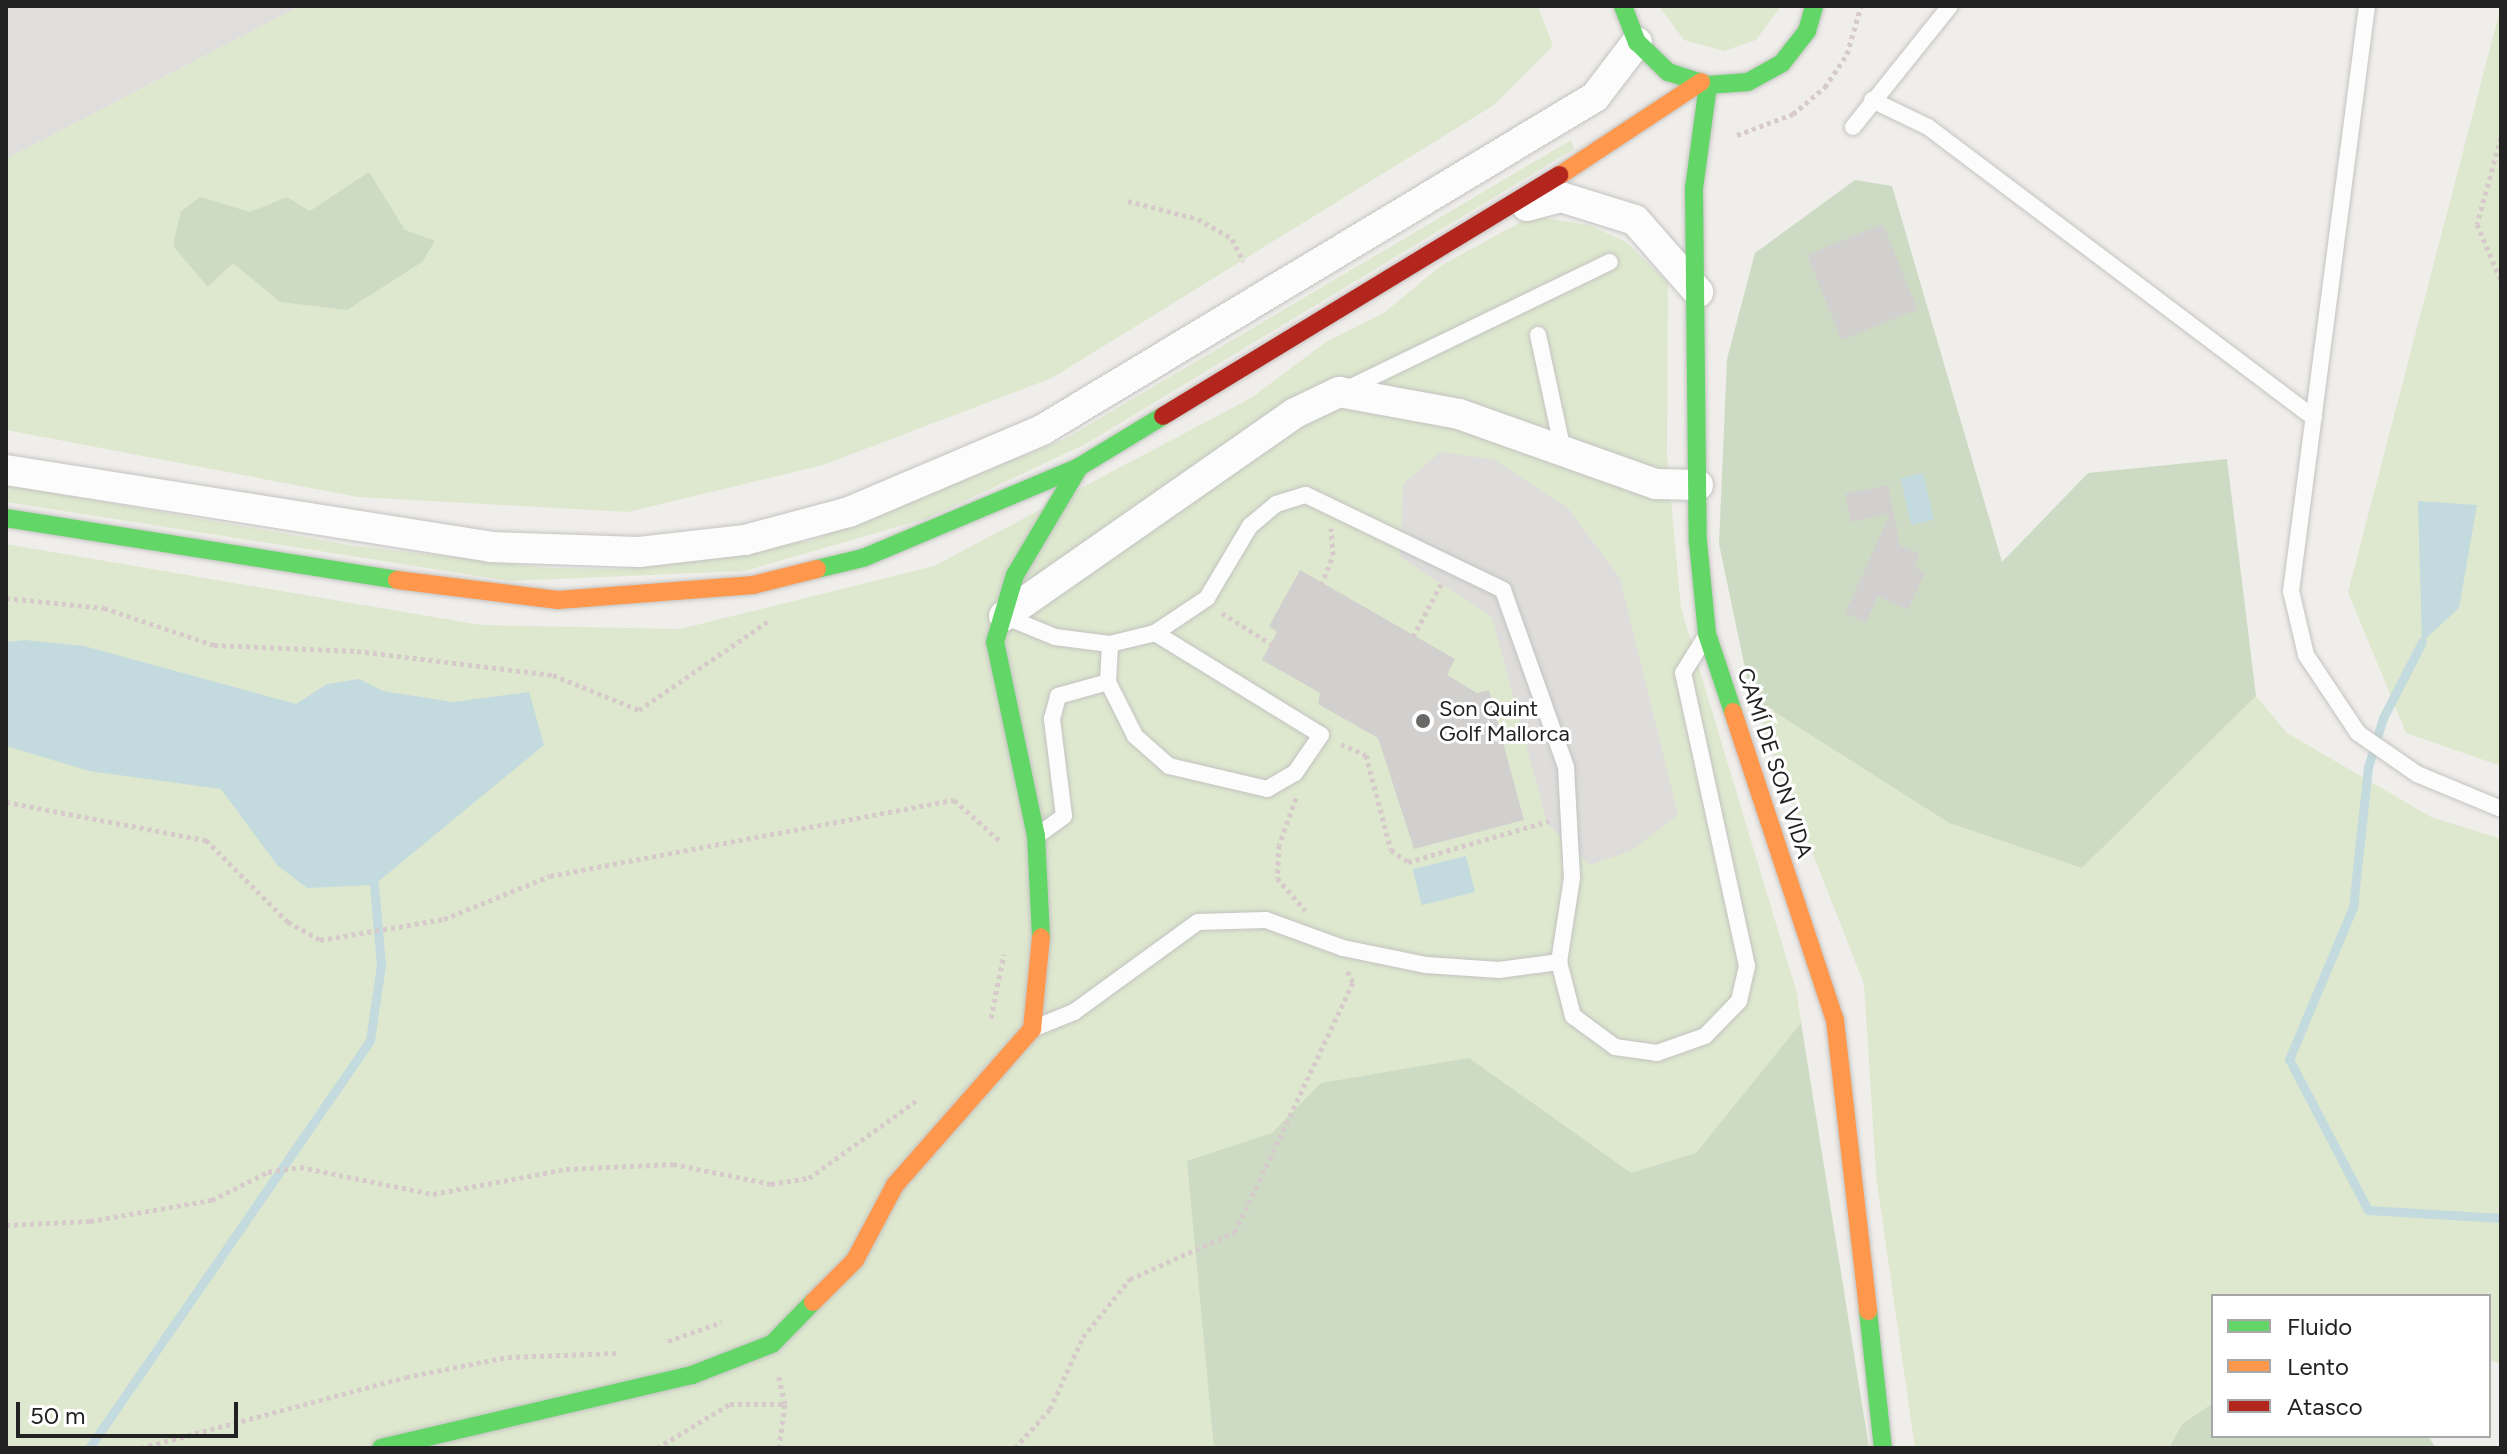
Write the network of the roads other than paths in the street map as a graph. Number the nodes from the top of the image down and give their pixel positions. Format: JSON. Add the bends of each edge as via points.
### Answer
{"nodes":[{"id":1,"x":1623,"y":6,"type":"edge"},
{"id":2,"x":1814,"y":6,"type":"edge"},
{"id":3,"x":1950,"y":6,"type":"edge"},
{"id":4,"x":2367,"y":6,"type":"edge"},
{"id":5,"x":1637,"y":42,"type":"junction"},
{"id":6,"x":1705,"y":84,"type":"junction"},
{"id":7,"x":1872,"y":100,"type":"junction"},
{"id":8,"x":1853,"y":127,"type":"dead end"},
{"id":9,"x":1502,"y":213,"type":"junction"},
{"id":10,"x":1610,"y":262,"type":"dead end"},
{"id":11,"x":1699,"y":294,"type":"junction"},
{"id":12,"x":1538,"y":335,"type":"dead end"},
{"id":13,"x":1339,"y":392,"type":"junction"},
{"id":14,"x":2314,"y":418,"type":"junction"},
{"id":15,"x":1563,"y":451,"type":"junction"},
{"id":16,"x":1079,"y":467,"type":"junction"},
{"id":17,"x":6,"y":470,"type":"edge"},
{"id":18,"x":1698,"y":485,"type":"junction"},
{"id":19,"x":6,"y":518,"type":"edge"},
{"id":20,"x":1004,"y":616,"type":"junction"},
{"id":21,"x":1155,"y":633,"type":"junction"},
{"id":22,"x":1707,"y":634,"type":"junction"},
{"id":23,"x":1110,"y":644,"type":"junction"},
{"id":24,"x":1108,"y":682,"type":"junction"},
{"id":25,"x":2501,"y":809,"type":"edge"},
{"id":26,"x":1036,"y":836,"type":"junction"},
{"id":27,"x":1559,"y":962,"type":"junction"},
{"id":28,"x":1032,"y":1029,"type":"junction"},
{"id":29,"x":381,"y":1448,"type":"edge"},
{"id":30,"x":1883,"y":1448,"type":"edge"}],
"edges":[{"from":1,"to":5,"type":"street"},
{"from":2,"to":6,"type":"street","via":[[1807,31],[1782,63],[1748,82]]},
{"from":3,"to":7,"type":"lane"},
{"from":4,"to":14,"type":"lane"},
{"from":5,"to":6,"type":"street","via":[[1668,72]]},
{"from":5,"to":17,"type":"street","via":[[1595,97],[1042,430],[849,512],[745,540],[639,552],[490,547]]},
{"from":6,"to":9,"type":"street"},
{"from":6,"to":11,"type":"street","name":"CAMÍ DE SON VIDA","via":[[1695,148]]},
{"from":7,"to":8,"type":"lane"},
{"from":7,"to":14,"type":"lane","via":[[1928,127]]},
{"from":9,"to":11,"type":"street","via":[[1561,197],[1635,220]]},
{"from":9,"to":16,"type":"street"},
{"from":10,"to":13,"type":"lane"},
{"from":11,"to":18,"type":"street","name":"CAMÍ DE SON VIDA"},
{"from":12,"to":15,"type":"lane"},
{"from":13,"to":15,"type":"street","via":[[1459,414]]},
{"from":13,"to":20,"type":"street","via":[[1295,413]]},
{"from":14,"to":25,"type":"lane","via":[[2291,591],[2306,655],[2358,733],[2390,756]]},
{"from":15,"to":18,"type":"street","via":[[1656,484]]},
{"from":16,"to":19,"type":"street","via":[[863,558],[753,585],[645,599],[487,593]]},
{"from":16,"to":20,"type":"street","via":[[1015,575]]},
{"from":18,"to":22,"type":"street","name":"CAMÍ DE SON VIDA"},
{"from":20,"to":23,"type":"lane","via":[[1055,637]]},
{"from":20,"to":26,"type":"street","via":[[995,642]]},
{"from":21,"to":23,"type":"lane"},
{"from":21,"to":24,"type":"lane","via":[[1321,735],[1295,773],[1267,789],[1169,766],[1135,736]]},
{"from":21,"to":27,"type":"lane","via":[[1207,598],[1250,526],[1276,504],[1306,495],[1503,590],[1566,767],[1572,878]]},
{"from":22,"to":27,"type":"lane","via":[[1683,673],[1709,811],[1744,934],[1739,1001],[1705,1036],[1657,1053],[1615,1047],[1573,1016]]},
{"from":22,"to":30,"type":"street","name":"CAMÍ DE SON VIDA","via":[[1835,1020]]},
{"from":23,"to":24,"type":"lane"},
{"from":24,"to":26,"type":"lane","via":[[1079,685],[1058,696],[1052,719],[1064,816]]},
{"from":26,"to":28,"type":"street","via":[[1043,965]]},
{"from":27,"to":28,"type":"lane","via":[[1470,968],[1335,945],[1266,920],[1198,922],[1074,1012]]},
{"from":28,"to":29,"type":"street","via":[[895,1185],[855,1260],[772,1344],[692,1375]]}]}
